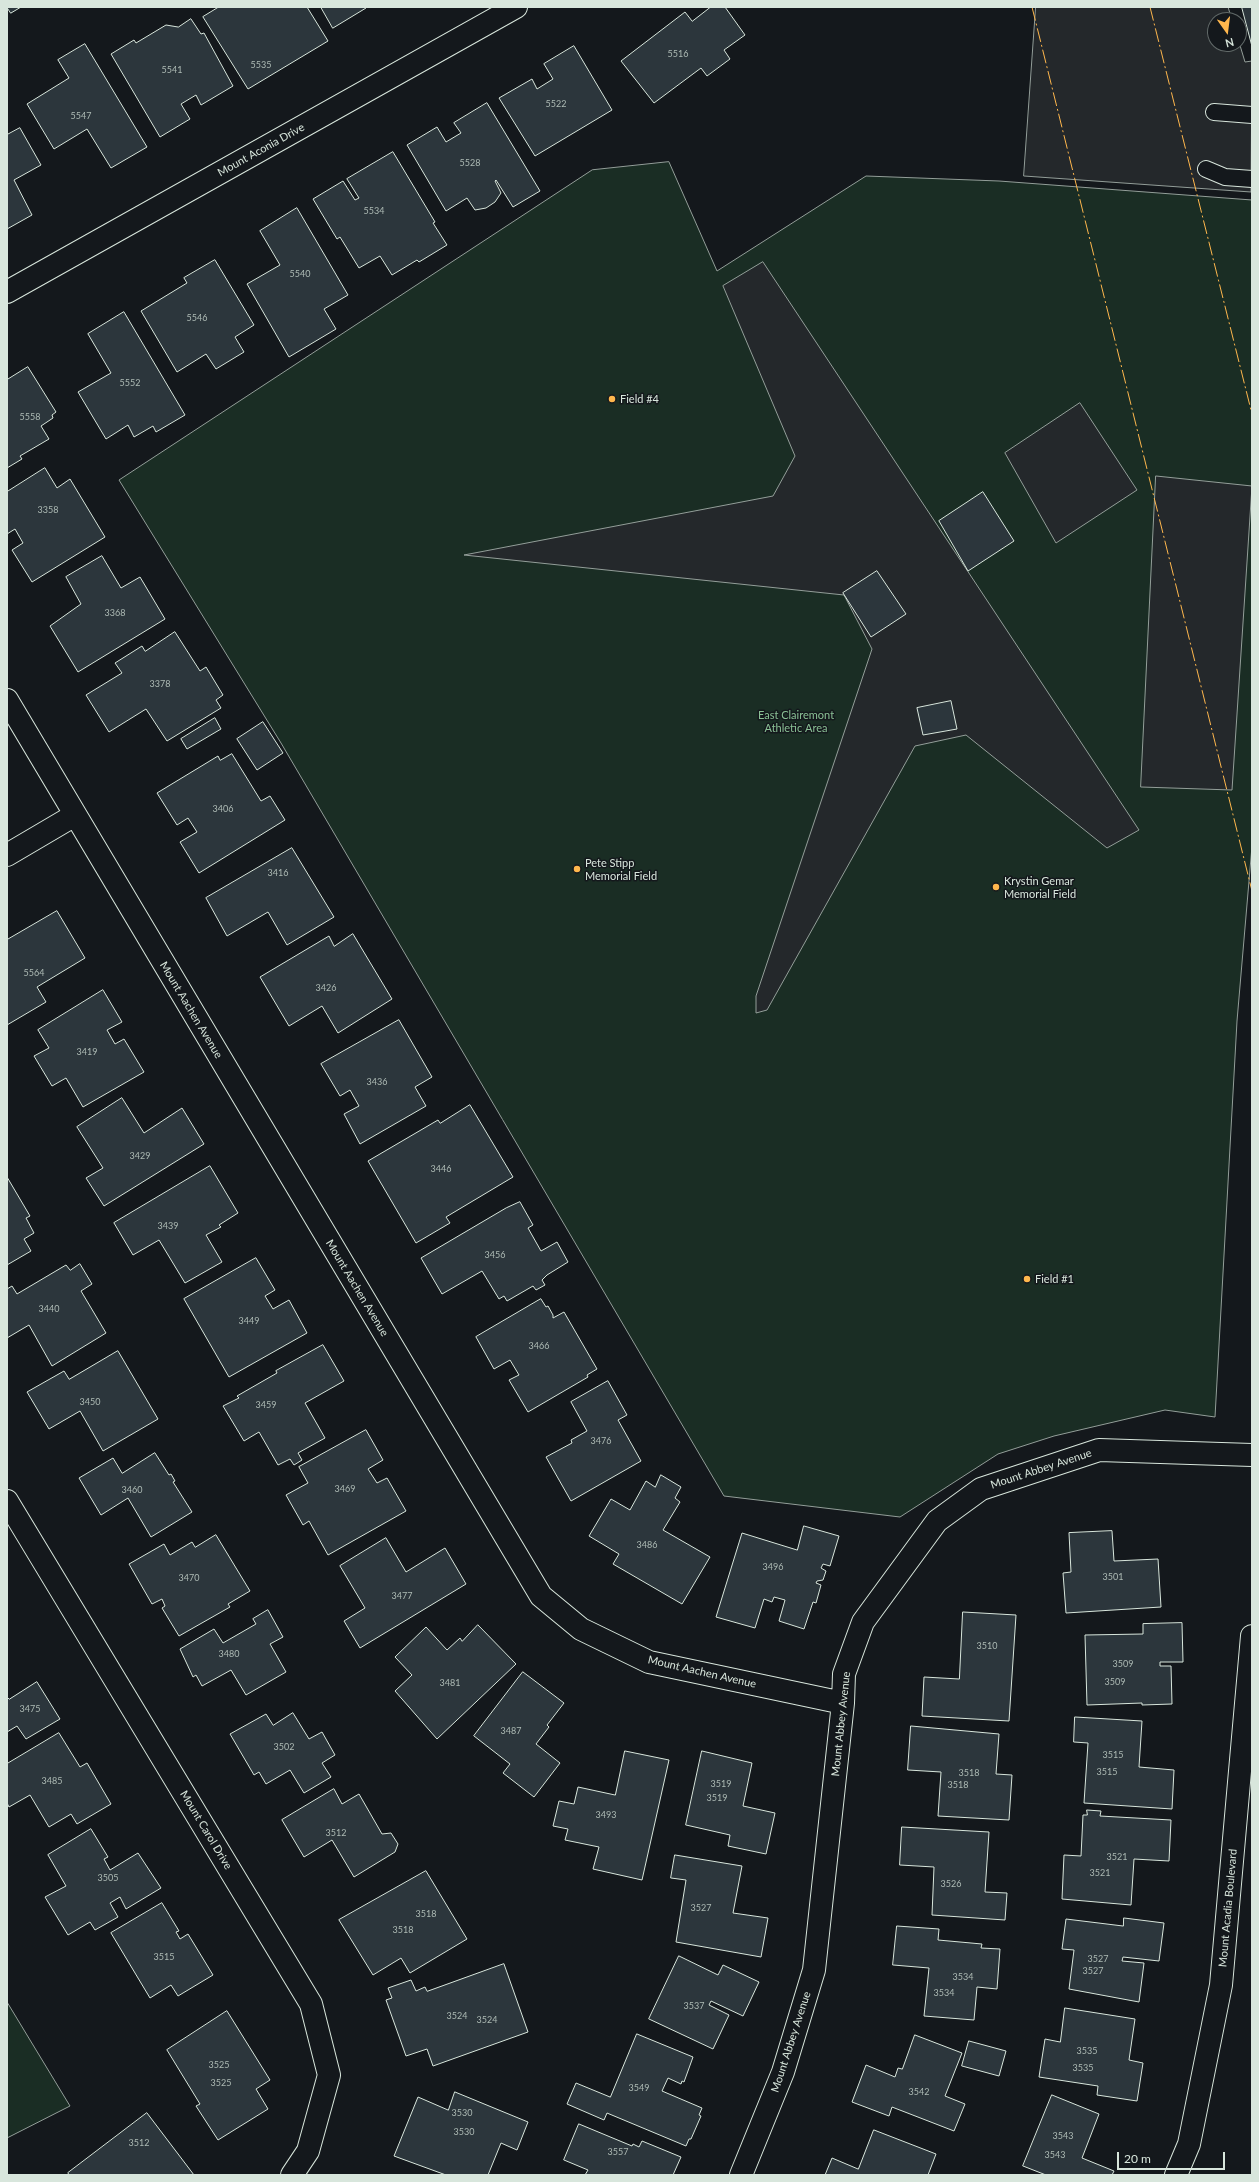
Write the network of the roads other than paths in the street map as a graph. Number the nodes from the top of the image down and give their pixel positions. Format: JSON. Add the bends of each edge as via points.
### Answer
{"nodes":[{"id":1,"x":516,"y":7,"type":"edge"},
{"id":2,"x":1214,"y":112,"type":"dead end"},
{"id":3,"x":1252,"y":115,"type":"edge"},
{"id":4,"x":1206,"y":169,"type":"dead end"},
{"id":5,"x":1252,"y":179,"type":"edge"},
{"id":6,"x":7,"y":292,"type":"edge"},
{"id":7,"x":7,"y":700,"type":"edge"},
{"id":8,"x":75,"y":815,"type":"junction"},
{"id":9,"x":7,"y":855,"type":"edge"},
{"id":10,"x":1252,"y":1455,"type":"edge"},
{"id":11,"x":7,"y":1501,"type":"edge"},
{"id":12,"x":1252,"y":1636,"type":"edge"},
{"id":13,"x":843,"y":1703,"type":"junction"},
{"id":14,"x":292,"y":2175,"type":"edge"},
{"id":15,"x":741,"y":2175,"type":"edge"},
{"id":16,"x":1176,"y":2175,"type":"edge"}],
"edges":[{"from":1,"to":6,"type":"street","name":"Mount Aconia Drive"},
{"from":2,"to":3,"type":"lane"},
{"from":4,"to":5,"type":"lane","via":[[1225,177]]},
{"from":7,"to":8,"type":"street","name":"Mount Aachen Avenue"},
{"from":8,"to":9,"type":"street"},
{"from":8,"to":13,"type":"street","name":"Mount Aachen Avenue","via":[[541,1596],[581,1629],[649,1662]]},
{"from":10,"to":13,"type":"street","name":"Mount Abbey Avenue","via":[[1099,1450],[981,1489],[937,1521],[863,1622],[844,1674]]},
{"from":11,"to":14,"type":"street","name":"Mount Carol Drive","via":[[311,2004],[329,2075],[308,2151]]},
{"from":12,"to":16,"type":"street","name":"Mount Acadia Boulevard","via":[[1221,1985],[1189,2144]]},
{"from":13,"to":15,"type":"street","name":"Mount Abbey Avenue","via":[[814,1970],[783,2072]]}]}
